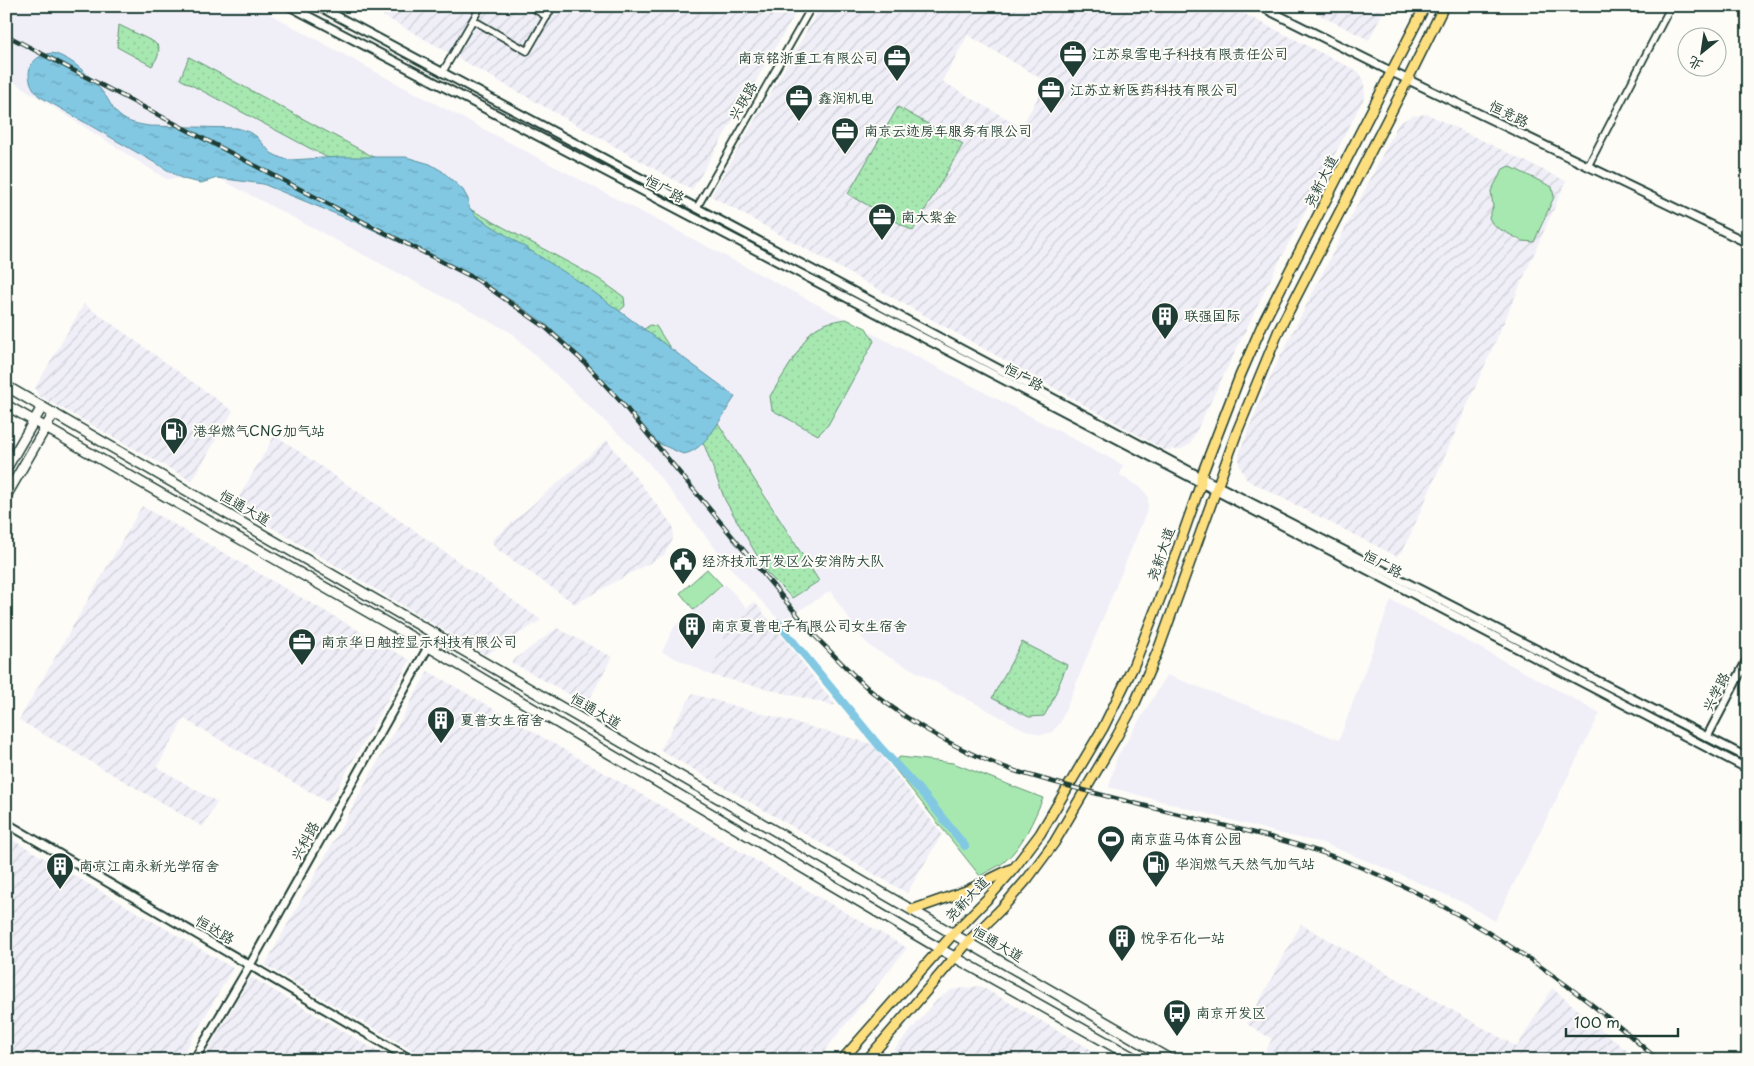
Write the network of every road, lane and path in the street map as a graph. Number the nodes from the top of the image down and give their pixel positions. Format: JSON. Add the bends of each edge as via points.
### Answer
{"nodes":[{"id":1,"x":289,"y":6,"type":"edge"},
{"id":2,"x":318,"y":6,"type":"edge"},
{"id":3,"x":481,"y":6,"type":"edge"},
{"id":4,"x":530,"y":6,"type":"edge"},
{"id":5,"x":553,"y":6,"type":"edge"},
{"id":6,"x":812,"y":6,"type":"edge"},
{"id":7,"x":1260,"y":6,"type":"edge"},
{"id":8,"x":1425,"y":6,"type":"edge"},
{"id":9,"x":1444,"y":6,"type":"edge"},
{"id":10,"x":1671,"y":6,"type":"edge"},
{"id":11,"x":547,"y":17,"type":"junction"},
{"id":12,"x":472,"y":20,"type":"junction"},
{"id":13,"x":1392,"y":72,"type":"junction"},
{"id":14,"x":442,"y":73,"type":"junction"},
{"id":15,"x":1408,"y":79,"type":"junction"},
{"id":16,"x":1588,"y":166,"type":"junction"},
{"id":17,"x":696,"y":209,"type":"junction"},
{"id":18,"x":1748,"y":243,"type":"edge"},
{"id":19,"x":6,"y":386,"type":"edge"},
{"id":20,"x":6,"y":405,"type":"edge"},
{"id":21,"x":42,"y":407,"type":"junction"},
{"id":22,"x":54,"y":414,"type":"junction"},
{"id":23,"x":34,"y":421,"type":"junction"},
{"id":24,"x":46,"y":427,"type":"junction"},
{"id":25,"x":6,"y":469,"type":"edge"},
{"id":26,"x":1201,"y":480,"type":"junction"},
{"id":27,"x":1216,"y":488,"type":"junction"},
{"id":28,"x":6,"y":496,"type":"edge"},
{"id":29,"x":436,"y":634,"type":"junction"},
{"id":30,"x":429,"y":647,"type":"junction"},
{"id":31,"x":1748,"y":658,"type":"edge"},
{"id":32,"x":1707,"y":737,"type":"junction"},
{"id":33,"x":1748,"y":758,"type":"edge"},
{"id":34,"x":1748,"y":769,"type":"edge"},
{"id":35,"x":6,"y":823,"type":"edge"},
{"id":36,"x":1015,"y":867,"type":"junction"},
{"id":37,"x":912,"y":910,"type":"junction"},
{"id":38,"x":953,"y":934,"type":"junction"},
{"id":39,"x":968,"y":942,"type":"junction"},
{"id":40,"x":940,"y":949,"type":"junction"},
{"id":41,"x":955,"y":957,"type":"junction"},
{"id":42,"x":250,"y":964,"type":"junction"},
{"id":43,"x":194,"y":1060,"type":"edge"},
{"id":44,"x":412,"y":1060,"type":"edge"},
{"id":45,"x":842,"y":1060,"type":"edge"},
{"id":46,"x":867,"y":1060,"type":"edge"},
{"id":47,"x":1138,"y":1060,"type":"edge"},
{"id":48,"x":1171,"y":1060,"type":"edge"}],
"edges":[{"from":1,"to":26,"type":"street","name":"恒广路"},
{"from":2,"to":14,"type":"street","name":"恒广路"},
{"from":3,"to":12,"type":"street"},
{"from":4,"to":11,"type":"street"},
{"from":5,"to":11,"type":"street"},
{"from":6,"to":17,"type":"street","name":"兴联路"},
{"from":7,"to":13,"type":"street","name":"恒竞路"},
{"from":8,"to":13,"type":"main road","name":"尧新大道"},
{"from":9,"to":15,"type":"main road"},
{"from":10,"to":16,"type":"street"},
{"from":11,"to":12,"type":"street","via":[[527,51]]},
{"from":12,"to":14,"type":"street"},
{"from":13,"to":15,"type":"street","name":"恒竞路"},
{"from":13,"to":26,"type":"main road","name":"尧新大道","via":[[1264,323],[1240,376]]},
{"from":14,"to":17,"type":"street","name":"恒广路"},
{"from":15,"to":16,"type":"street","name":"恒竞路"},
{"from":15,"to":27,"type":"main road","via":[[1279,330]]},
{"from":16,"to":18,"type":"street","name":"恒竞路"},
{"from":17,"to":26,"type":"street","name":"恒广路"},
{"from":19,"to":21,"type":"main road","name":"恒通大道"},
{"from":20,"to":23,"type":"main road"},
{"from":21,"to":22,"type":"main road","name":"恒通大道"},
{"from":21,"to":23,"type":"main road"},
{"from":22,"to":24,"type":"main road"},
{"from":22,"to":29,"type":"main road","name":"恒通大道"},
{"from":23,"to":24,"type":"main road"},
{"from":23,"to":25,"type":"main road"},
{"from":24,"to":28,"type":"main road"},
{"from":24,"to":30,"type":"main road"},
{"from":26,"to":27,"type":"street","name":"恒广路"},
{"from":26,"to":36,"type":"main road","name":"尧新大道","via":[[1143,642],[1120,695],[1040,834]]},
{"from":27,"to":32,"type":"street","name":"恒广路"},
{"from":27,"to":34,"type":"street","name":"恒广路"},
{"from":27,"to":39,"type":"main road","via":[[1148,674],[1117,736],[1054,843],[1003,907]]},
{"from":29,"to":30,"type":"street","name":"兴科路"},
{"from":29,"to":37,"type":"main road","name":"恒通大道"},
{"from":30,"to":40,"type":"main road"},
{"from":30,"to":42,"type":"street","name":"兴科路"},
{"from":31,"to":32,"type":"street","name":"兴学路"},
{"from":32,"to":33,"type":"street","name":"恒广路"},
{"from":35,"to":42,"type":"street","name":"恒达路"},
{"from":36,"to":37,"type":"main road","via":[[966,891]]},
{"from":36,"to":38,"type":"main road","name":"尧新大道"},
{"from":37,"to":38,"type":"main road","name":"恒通大道"},
{"from":38,"to":39,"type":"main road","name":"恒通大道"},
{"from":38,"to":40,"type":"main road","name":"尧新大道"},
{"from":39,"to":41,"type":"main road"},
{"from":39,"to":48,"type":"main road","name":"恒通大道"},
{"from":40,"to":41,"type":"main road"},
{"from":40,"to":45,"type":"main road","name":"尧新大道"},
{"from":41,"to":46,"type":"main road"},
{"from":41,"to":47,"type":"main road"},
{"from":42,"to":43,"type":"street","name":"兴科路"},
{"from":42,"to":44,"type":"street","name":"恒达路"}]}
